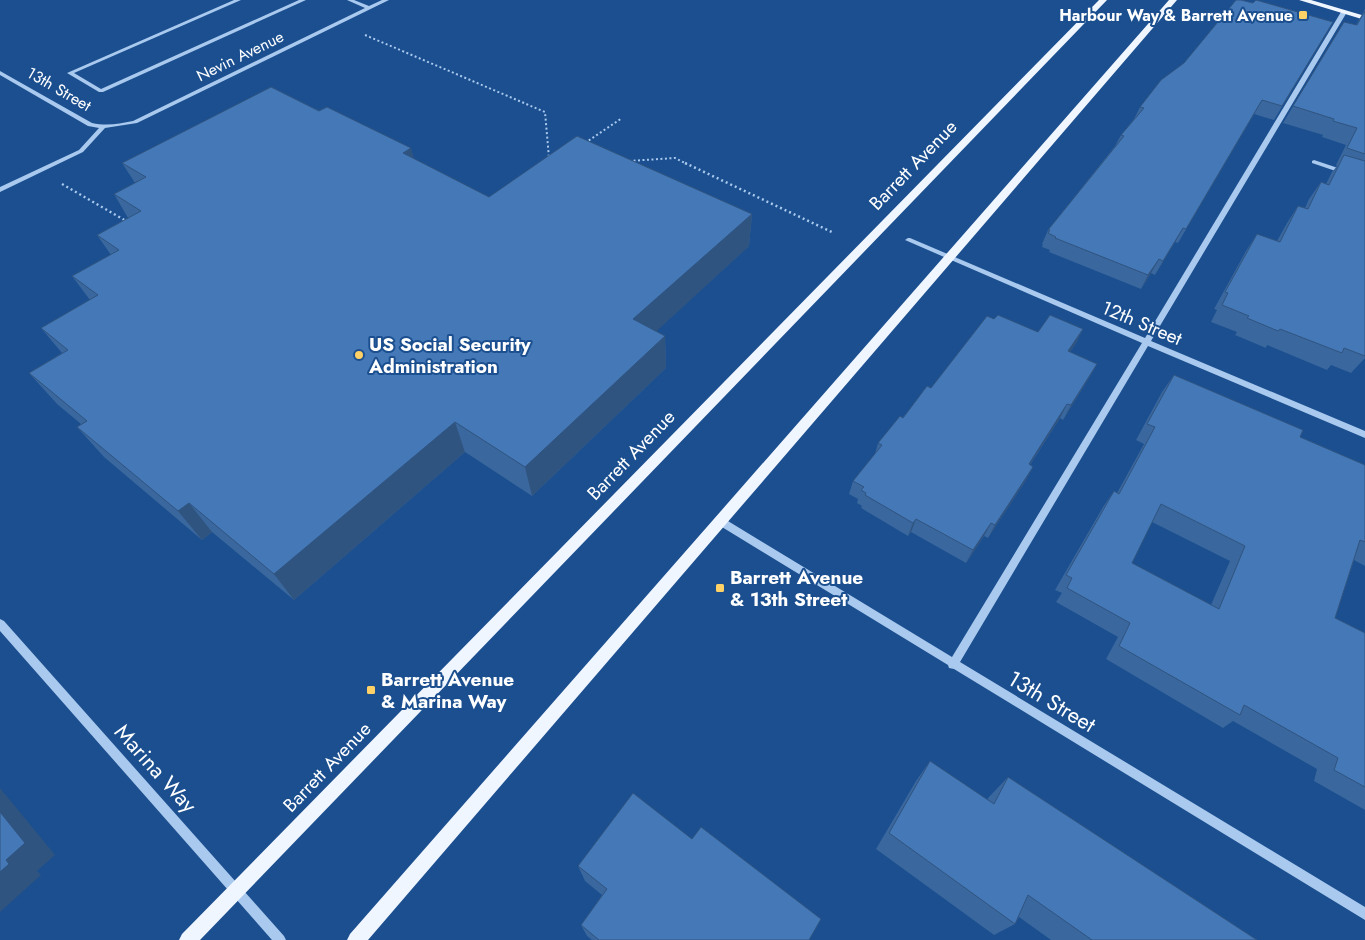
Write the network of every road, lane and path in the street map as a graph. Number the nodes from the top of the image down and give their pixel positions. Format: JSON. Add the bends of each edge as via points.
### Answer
{"nodes":[{"id":1,"x":238,"y":0,"type":"edge"},
{"id":2,"x":303,"y":0,"type":"edge"},
{"id":3,"x":350,"y":0,"type":"edge"},
{"id":4,"x":386,"y":0,"type":"edge"},
{"id":5,"x":1103,"y":0,"type":"edge"},
{"id":6,"x":1173,"y":0,"type":"edge"},
{"id":7,"x":1303,"y":0,"type":"edge"},
{"id":8,"x":369,"y":8,"type":"junction"},
{"id":9,"x":1344,"y":12,"type":"junction"},
{"id":10,"x":1365,"y":18,"type":"edge"},
{"id":11,"x":358,"y":32,"type":"dead end"},
{"id":12,"x":0,"y":73,"type":"edge"},
{"id":13,"x":622,"y":118,"type":"dead end"},
{"id":14,"x":102,"y":128,"type":"junction"},
{"id":15,"x":582,"y":145,"type":"edge"},
{"id":16,"x":550,"y":158,"type":"edge"},
{"id":17,"x":627,"y":161,"type":"edge"},
{"id":18,"x":1314,"y":162,"type":"dead end"},
{"id":19,"x":40,"y":171,"type":"junction"},
{"id":20,"x":1365,"y":179,"type":"edge"},
{"id":21,"x":0,"y":190,"type":"edge"},
{"id":22,"x":134,"y":226,"type":"edge"},
{"id":23,"x":834,"y":233,"type":"dead end"},
{"id":24,"x":908,"y":240,"type":"dead end"},
{"id":25,"x":949,"y":258,"type":"junction"},
{"id":26,"x":1146,"y":342,"type":"junction"},
{"id":27,"x":1365,"y":435,"type":"edge"},
{"id":28,"x":720,"y":521,"type":"junction"},
{"id":29,"x":0,"y":624,"type":"edge"},
{"id":30,"x":953,"y":665,"type":"junction"},
{"id":31,"x":238,"y":890,"type":"junction"},
{"id":32,"x":1365,"y":914,"type":"edge"},
{"id":33,"x":188,"y":940,"type":"edge"},
{"id":34,"x":280,"y":940,"type":"edge"},
{"id":35,"x":356,"y":940,"type":"edge"}],
"edges":[{"from":1,"to":2,"type":"street","via":[[70,73],[101,91]]},
{"from":3,"to":8,"type":"street"},
{"from":4,"to":8,"type":"street","name":"Nevin Avenue"},
{"from":5,"to":31,"type":"main road","name":"Barrett Avenue"},
{"from":6,"to":25,"type":"main road"},
{"from":7,"to":9,"type":"main road"},
{"from":8,"to":14,"type":"street","name":"Nevin Avenue","via":[[135,122]]},
{"from":9,"to":10,"type":"main road"},
{"from":9,"to":26,"type":"street"},
{"from":11,"to":16,"type":"path","via":[[545,112]]},
{"from":12,"to":14,"type":"street","name":"13th Street","via":[[73,116]]},
{"from":13,"to":15,"type":"path"},
{"from":14,"to":19,"type":"street","via":[[81,151]]},
{"from":17,"to":23,"type":"path","via":[[675,158]]},
{"from":18,"to":20,"type":"street"},
{"from":19,"to":21,"type":"street"},
{"from":19,"to":22,"type":"path"},
{"from":24,"to":25,"type":"street","name":"12th Street"},
{"from":25,"to":26,"type":"street","name":"12th Street"},
{"from":25,"to":28,"type":"main road"},
{"from":26,"to":27,"type":"street","name":"12th Street"},
{"from":26,"to":30,"type":"street"},
{"from":28,"to":30,"type":"street","name":"13th Street"},
{"from":28,"to":35,"type":"main road"},
{"from":29,"to":31,"type":"street","name":"Marina Way"},
{"from":30,"to":32,"type":"street","name":"13th Street"},
{"from":31,"to":33,"type":"main road","name":"Barrett Avenue"},
{"from":31,"to":34,"type":"street","name":"Marina Way"}]}
